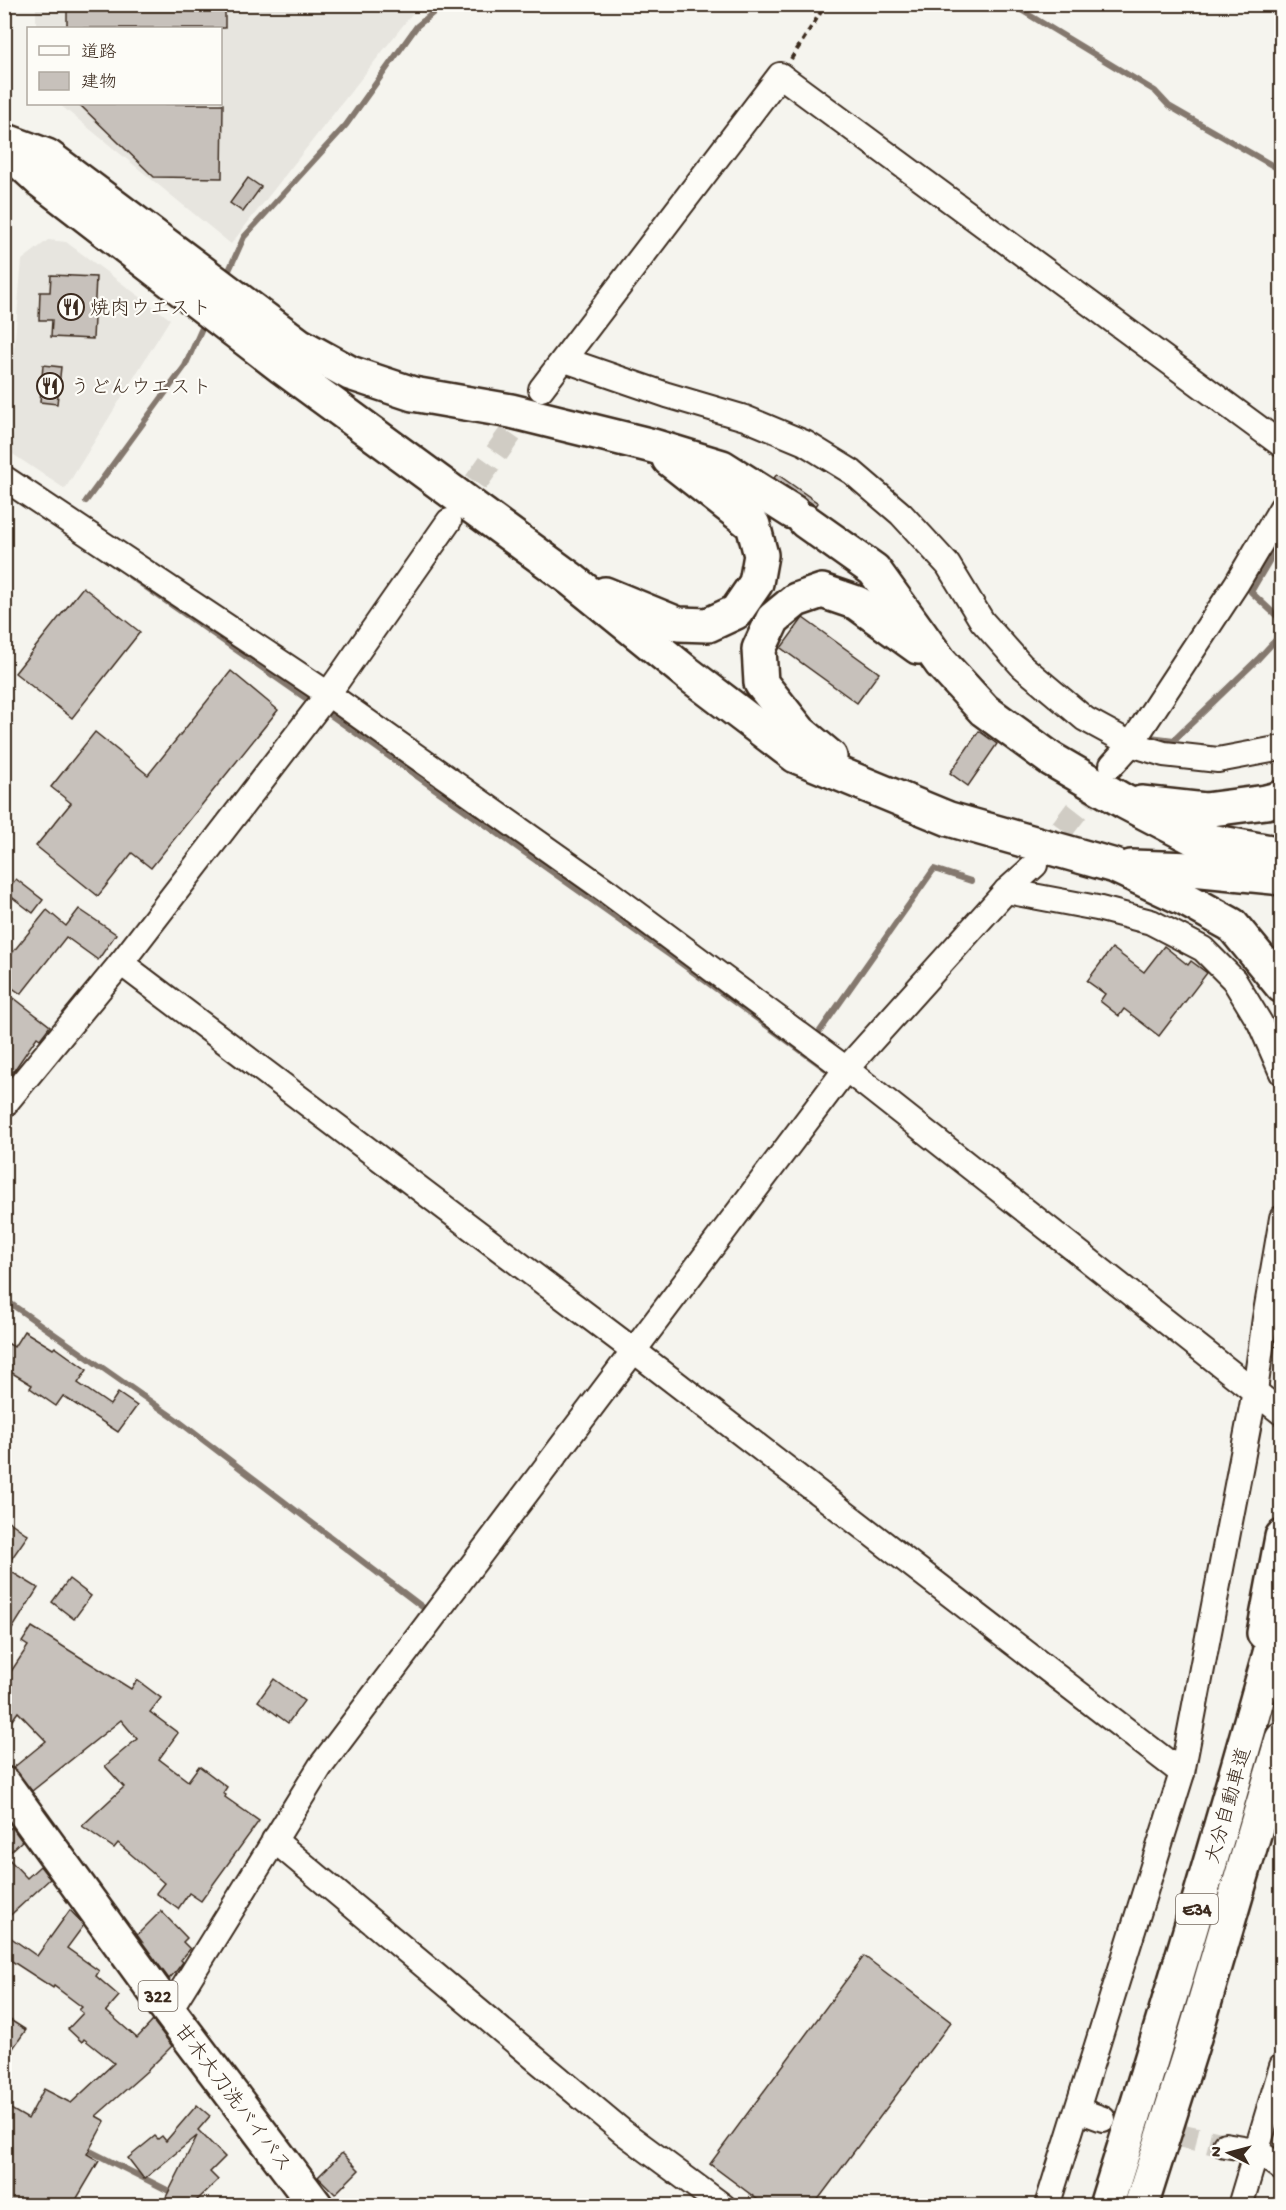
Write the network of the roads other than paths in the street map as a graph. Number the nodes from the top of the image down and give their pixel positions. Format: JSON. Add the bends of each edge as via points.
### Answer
{"nodes":[{"id":1,"x":4,"y":140,"type":"edge"},
{"id":2,"x":4,"y":147,"type":"edge"},
{"id":3,"x":565,"y":360,"type":"junction"},
{"id":4,"x":542,"y":389,"type":"tunnel mouth"},
{"id":5,"x":1281,"y":445,"type":"edge"},
{"id":6,"x":653,"y":446,"type":"junction"},
{"id":7,"x":4,"y":478,"type":"edge"},
{"id":8,"x":1281,"y":507,"type":"edge"},
{"id":9,"x":448,"y":521,"type":"tunnel mouth"},
{"id":10,"x":571,"y":579,"type":"junction"},
{"id":11,"x":942,"y":663,"type":"junction"},
{"id":12,"x":328,"y":694,"type":"junction"},
{"id":13,"x":1131,"y":744,"type":"junction"},
{"id":14,"x":1281,"y":748,"type":"edge"},
{"id":15,"x":1112,"y":765,"type":"tunnel mouth"},
{"id":16,"x":856,"y":780,"type":"junction"},
{"id":17,"x":1281,"y":798,"type":"edge"},
{"id":18,"x":1125,"y":802,"type":"junction"},
{"id":19,"x":1281,"y":854,"type":"edge"},
{"id":20,"x":1035,"y":865,"type":"tunnel mouth"},
{"id":21,"x":1115,"y":866,"type":"junction"},
{"id":22,"x":1281,"y":878,"type":"edge"},
{"id":23,"x":1006,"y":891,"type":"junction"},
{"id":24,"x":121,"y":963,"type":"junction"},
{"id":25,"x":1281,"y":986,"type":"edge"},
{"id":26,"x":846,"y":1069,"type":"junction"},
{"id":27,"x":1281,"y":1073,"type":"edge"},
{"id":28,"x":4,"y":1105,"type":"edge"},
{"id":29,"x":1281,"y":1218,"type":"edge"},
{"id":30,"x":633,"y":1350,"type":"junction"},
{"id":31,"x":1255,"y":1391,"type":"junction"},
{"id":32,"x":1281,"y":1413,"type":"edge"},
{"id":33,"x":1281,"y":1537,"type":"edge"},
{"id":34,"x":1281,"y":1610,"type":"edge"},
{"id":35,"x":1281,"y":1739,"type":"edge"},
{"id":36,"x":1182,"y":1773,"type":"junction"},
{"id":37,"x":1236,"y":1776,"type":"junction"},
{"id":38,"x":4,"y":1784,"type":"edge"},
{"id":39,"x":1281,"y":1797,"type":"edge"},
{"id":40,"x":274,"y":1840,"type":"junction"},
{"id":41,"x":169,"y":2011,"type":"junction"},
{"id":42,"x":1191,"y":2048,"type":"junction"},
{"id":43,"x":1281,"y":2066,"type":"edge"},
{"id":44,"x":1078,"y":2110,"type":"junction"},
{"id":45,"x":1103,"y":2119,"type":"tunnel mouth"},
{"id":46,"x":1225,"y":2145,"type":"tunnel mouth"},
{"id":47,"x":1256,"y":2150,"type":"junction"},
{"id":48,"x":1281,"y":2169,"type":"edge"},
{"id":49,"x":316,"y":2205,"type":"edge"},
{"id":50,"x":723,"y":2205,"type":"edge"},
{"id":51,"x":1047,"y":2205,"type":"edge"},
{"id":52,"x":1106,"y":2205,"type":"edge"},
{"id":53,"x":1141,"y":2205,"type":"edge"},
{"id":54,"x":1240,"y":2205,"type":"edge"}],
"edges":[{"from":1,"to":6,"type":"highway","via":[[47,156],[299,345],[350,373],[412,394],[511,411]]},
{"from":2,"to":10,"type":"highway","via":[[41,182],[282,367]]},
{"from":3,"to":4,"type":"street"},
{"from":3,"to":5,"type":"street","via":[[780,75]]},
{"from":3,"to":13,"type":"street","via":[[745,418],[805,443],[852,472],[900,514],[948,565],[982,621],[1022,666],[1085,718]]},
{"from":6,"to":10,"type":"highway","via":[[753,525],[761,555],[756,583],[736,612],[708,625],[698,625],[678,624]]},
{"from":6,"to":11,"type":"highway","via":[[722,467],[874,570]]},
{"from":7,"to":12,"type":"street"},
{"from":8,"to":13,"type":"street","via":[[1238,583]]},
{"from":9,"to":12,"type":"street"},
{"from":10,"to":16,"type":"highway","via":[[796,756]]},
{"from":11,"to":16,"type":"highway","via":[[857,603],[822,591],[796,600],[773,620],[759,650],[761,682],[800,732]]},
{"from":11,"to":18,"type":"highway","via":[[984,710],[1051,759]]},
{"from":12,"to":24,"type":"street"},
{"from":12,"to":26,"type":"street","via":[[608,892]]},
{"from":13,"to":14,"type":"street","via":[[1164,754],[1218,760]]},
{"from":13,"to":15,"type":"street"},
{"from":16,"to":21,"type":"highway","via":[[950,819]]},
{"from":17,"to":18,"type":"highway","via":[[1205,810]]},
{"from":18,"to":19,"type":"highway","via":[[1194,838]]},
{"from":20,"to":23,"type":"street"},
{"from":21,"to":22,"type":"highway"},
{"from":21,"to":25,"type":"highway","via":[[1232,926]]},
{"from":23,"to":26,"type":"street"},
{"from":23,"to":27,"type":"street","via":[[1151,922],[1203,949],[1234,980],[1260,1023]]},
{"from":24,"to":28,"type":"street"},
{"from":24,"to":30,"type":"street"},
{"from":26,"to":30,"type":"street"},
{"from":26,"to":31,"type":"street"},
{"from":29,"to":31,"type":"street"},
{"from":30,"to":36,"type":"street"},
{"from":30,"to":40,"type":"street","via":[[320,1767]]},
{"from":31,"to":32,"type":"street"},
{"from":31,"to":36,"type":"street"},
{"from":33,"to":37,"type":"highway"},
{"from":34,"to":37,"type":"highway","name":"大分自動車道","number":"E34"},
{"from":35,"to":42,"type":"highway","name":"大分自動車道","number":"E34"},
{"from":36,"to":44,"type":"street"},
{"from":37,"to":52,"type":"highway","name":"大分自動車道","number":"E34"},
{"from":38,"to":41,"type":"highway","name":"甘木大刀洗バイパス","number":"322"},
{"from":39,"to":42,"type":"highway"},
{"from":40,"to":41,"type":"street"},
{"from":40,"to":50,"type":"street","via":[[623,2132]]},
{"from":41,"to":49,"type":"highway","name":"甘木大刀洗バイパス","number":"322"},
{"from":42,"to":53,"type":"highway","name":"大分自動車道","number":"E34"},
{"from":43,"to":47,"type":"street"},
{"from":44,"to":45,"type":"street"},
{"from":44,"to":51,"type":"street"},
{"from":46,"to":47,"type":"street"},
{"from":47,"to":48,"type":"street"},
{"from":47,"to":54,"type":"street"}]}
